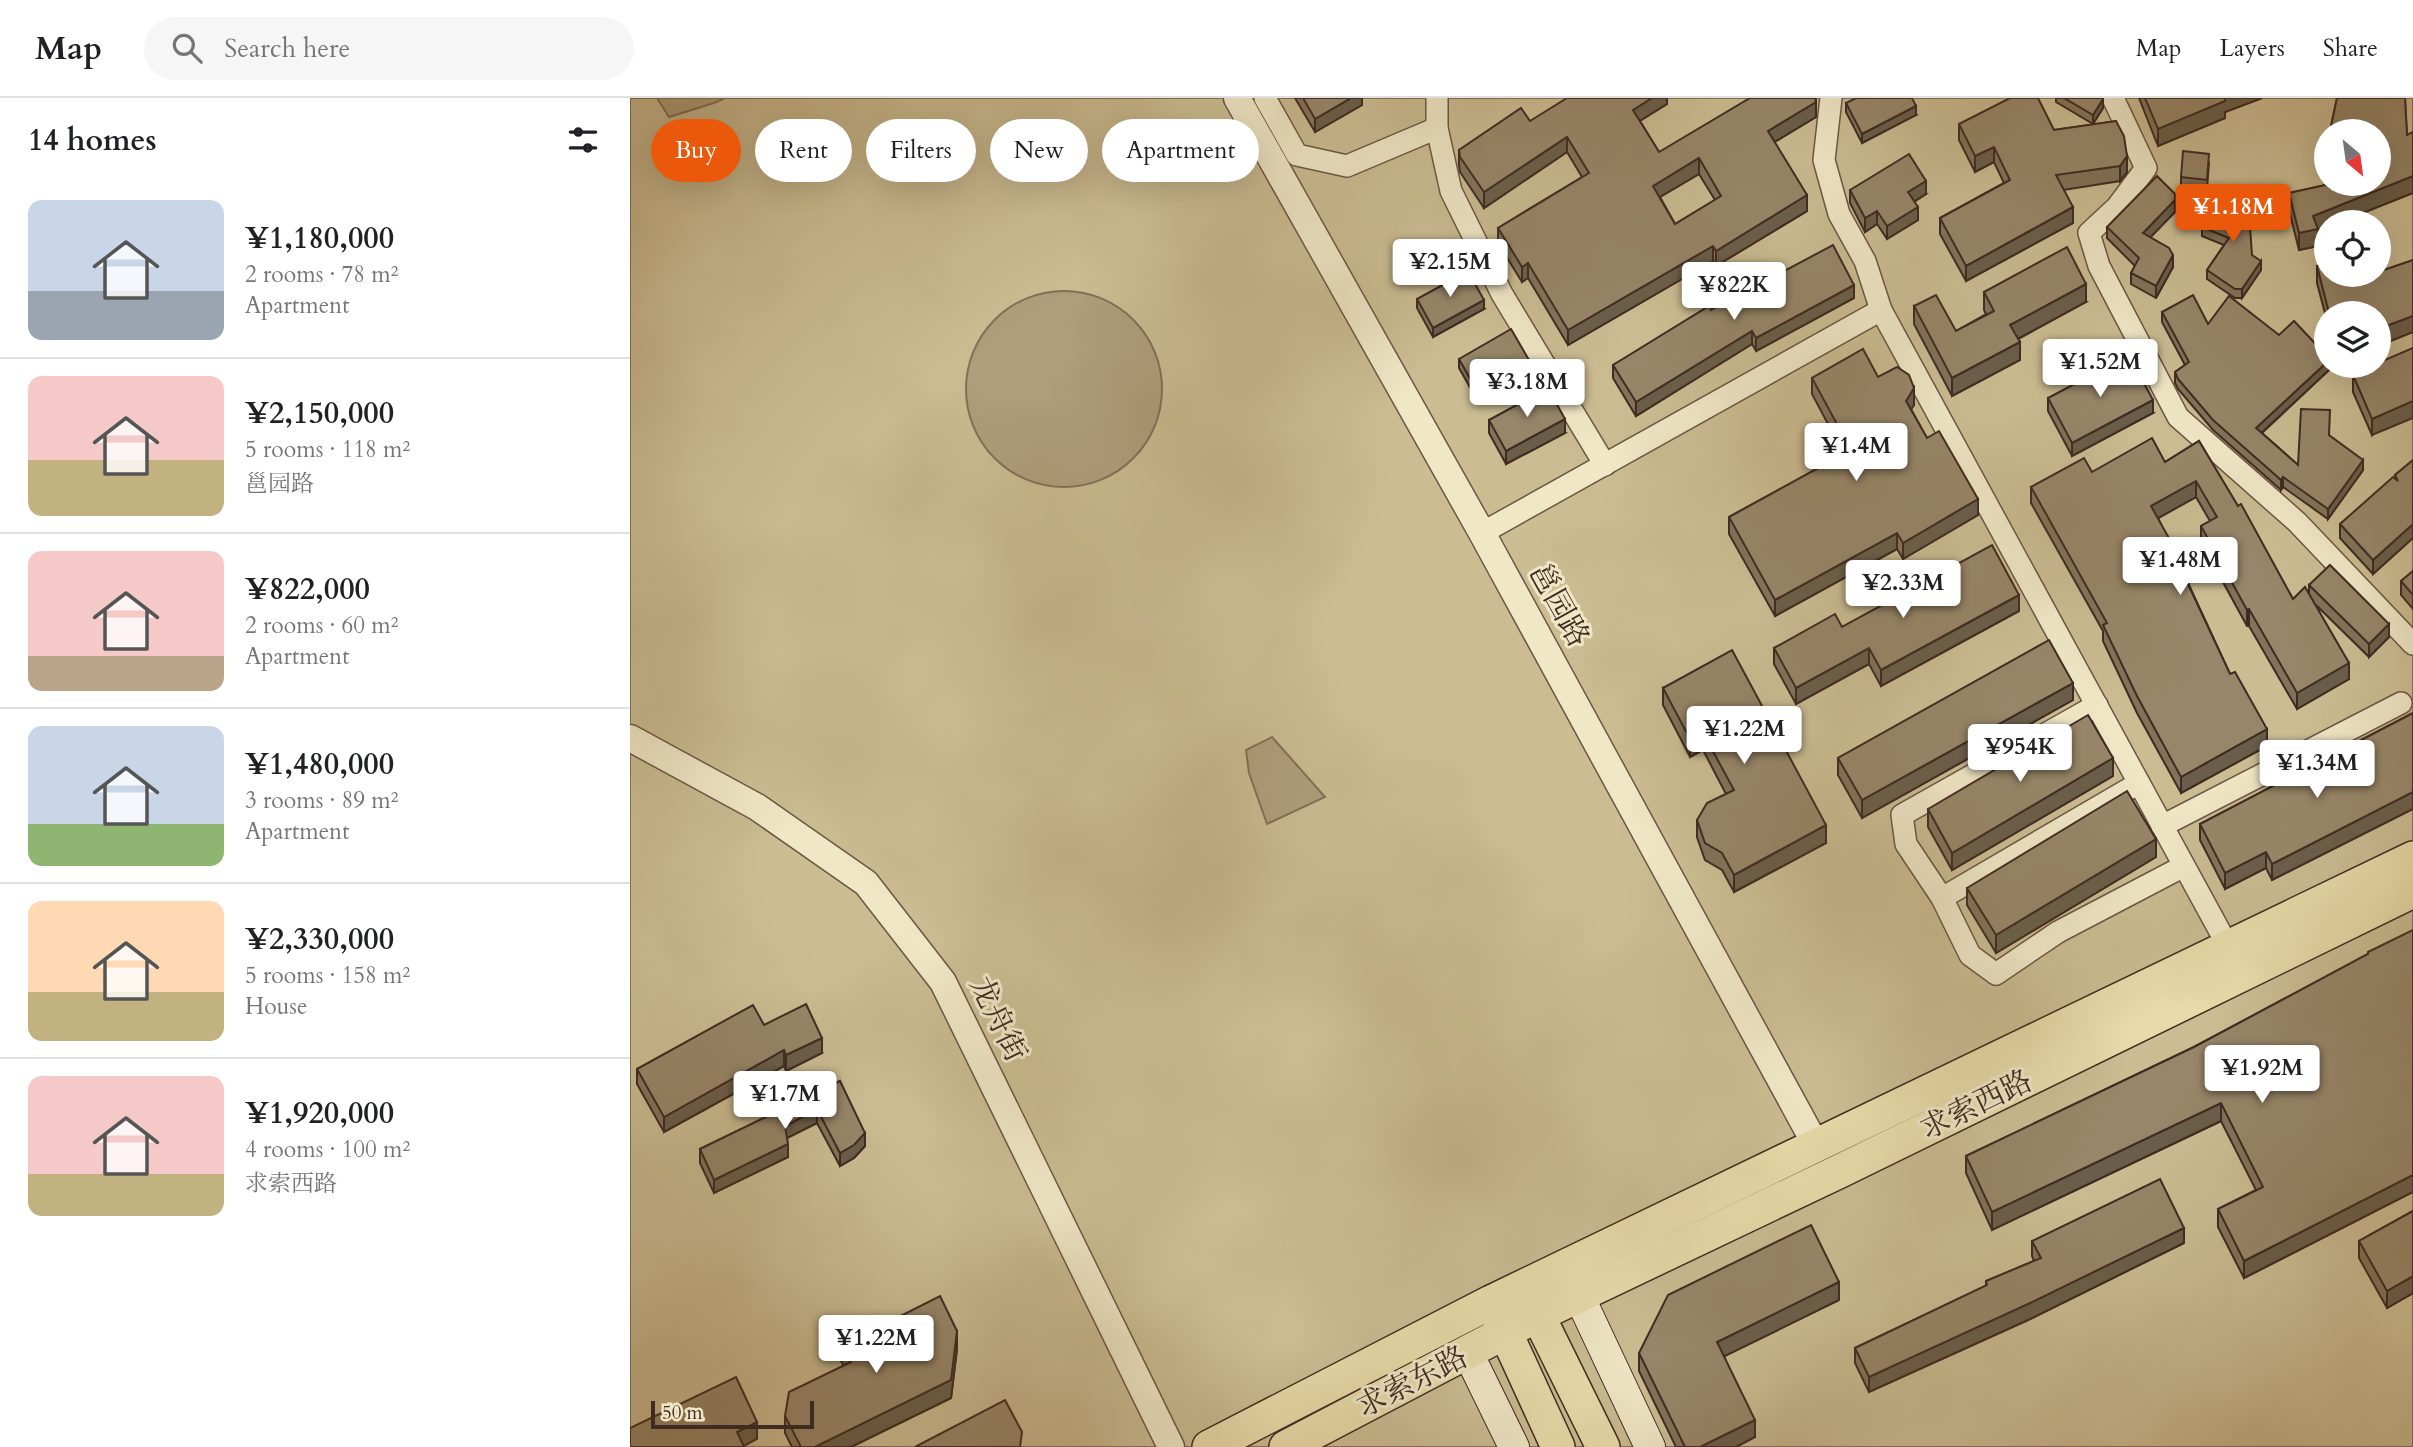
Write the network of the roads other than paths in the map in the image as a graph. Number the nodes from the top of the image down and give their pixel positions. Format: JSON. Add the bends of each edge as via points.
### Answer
{"nodes":[{"id":1,"x":1237,"y":98,"type":"edge"},
{"id":2,"x":1265,"y":98,"type":"edge"},
{"id":3,"x":1437,"y":98,"type":"edge"},
{"id":4,"x":1831,"y":98,"type":"edge"},
{"id":5,"x":2113,"y":98,"type":"edge"},
{"id":6,"x":1437,"y":128,"type":"junction"},
{"id":7,"x":1881,"y":310,"type":"junction"},
{"id":8,"x":1605,"y":465,"type":"junction"},
{"id":9,"x":1482,"y":533,"type":"junction"},
{"id":10,"x":2413,"y":644,"type":"edge"},
{"id":11,"x":2401,"y":703,"type":"dead end"},
{"id":12,"x":2096,"y":705,"type":"junction"},
{"id":13,"x":630,"y":738,"type":"edge"},
{"id":14,"x":2139,"y":783,"type":"junction"},
{"id":15,"x":2162,"y":825,"type":"junction"},
{"id":16,"x":2413,"y":859,"type":"edge"},
{"id":17,"x":2184,"y":866,"type":"junction"},
{"id":18,"x":2413,"y":891,"type":"edge"},
{"id":19,"x":1942,"y":898,"type":"junction"},
{"id":20,"x":2229,"y":948,"type":"junction"},
{"id":21,"x":1817,"y":1147,"type":"junction"},
{"id":22,"x":1579,"y":1296,"type":"junction"},
{"id":23,"x":1531,"y":1301,"type":"junction"},
{"id":24,"x":1491,"y":1302,"type":"junction"},
{"id":25,"x":1506,"y":1334,"type":"junction"},
{"id":26,"x":1468,"y":1353,"type":"junction"},
{"id":27,"x":1171,"y":1447,"type":"edge"},
{"id":28,"x":1209,"y":1447,"type":"edge"},
{"id":29,"x":1286,"y":1447,"type":"edge"},
{"id":30,"x":1514,"y":1447,"type":"edge"},
{"id":31,"x":1558,"y":1447,"type":"edge"},
{"id":32,"x":1602,"y":1447,"type":"edge"},
{"id":33,"x":1650,"y":1447,"type":"edge"}],
"edges":[{"from":1,"to":9,"type":"street","name":"邕园路"},
{"from":2,"to":6,"type":"street","via":[[1297,155],[1347,166]]},
{"from":3,"to":6,"type":"street"},
{"from":4,"to":7,"type":"street","via":[[1825,160],[1839,214],[1865,261]]},
{"from":5,"to":10,"type":"street","via":[[2146,168],[2117,207],[2089,233],[2099,266],[2178,417],[2297,522]]},
{"from":6,"to":8,"type":"street","via":[[1451,191],[1502,294]]},
{"from":7,"to":8,"type":"street"},
{"from":7,"to":12,"type":"street"},
{"from":8,"to":9,"type":"street"},
{"from":9,"to":21,"type":"street","name":"邕园路"},
{"from":11,"to":15,"type":"street"},
{"from":12,"to":14,"type":"street"},
{"from":12,"to":19,"type":"street","via":[[1902,815],[1906,844]]},
{"from":13,"to":27,"type":"street","name":"龙舟街","via":[[757,807],[866,883],[943,982]]},
{"from":14,"to":15,"type":"street"},
{"from":14,"to":19,"type":"street"},
{"from":15,"to":17,"type":"street"},
{"from":16,"to":20,"type":"main road","name":"求索西路"},
{"from":17,"to":19,"type":"street","via":[[2058,932],[1996,974],[1970,955]]},
{"from":17,"to":20,"type":"street"},
{"from":18,"to":22,"type":"main road","name":"求索西路"},
{"from":20,"to":21,"type":"main road","name":"求索西路"},
{"from":21,"to":23,"type":"main road","name":"求索西路"},
{"from":22,"to":23,"type":"main road","name":"求索西路"},
{"from":22,"to":33,"type":"main road"},
{"from":23,"to":24,"type":"main road"},
{"from":23,"to":25,"type":"main road","name":"求索东路"},
{"from":23,"to":32,"type":"main road"},
{"from":24,"to":25,"type":"main road"},
{"from":24,"to":28,"type":"main road"},
{"from":25,"to":26,"type":"main road","name":"求索东路"},
{"from":25,"to":31,"type":"main road"},
{"from":26,"to":29,"type":"main road","name":"求索东路"},
{"from":26,"to":30,"type":"main road"}]}
